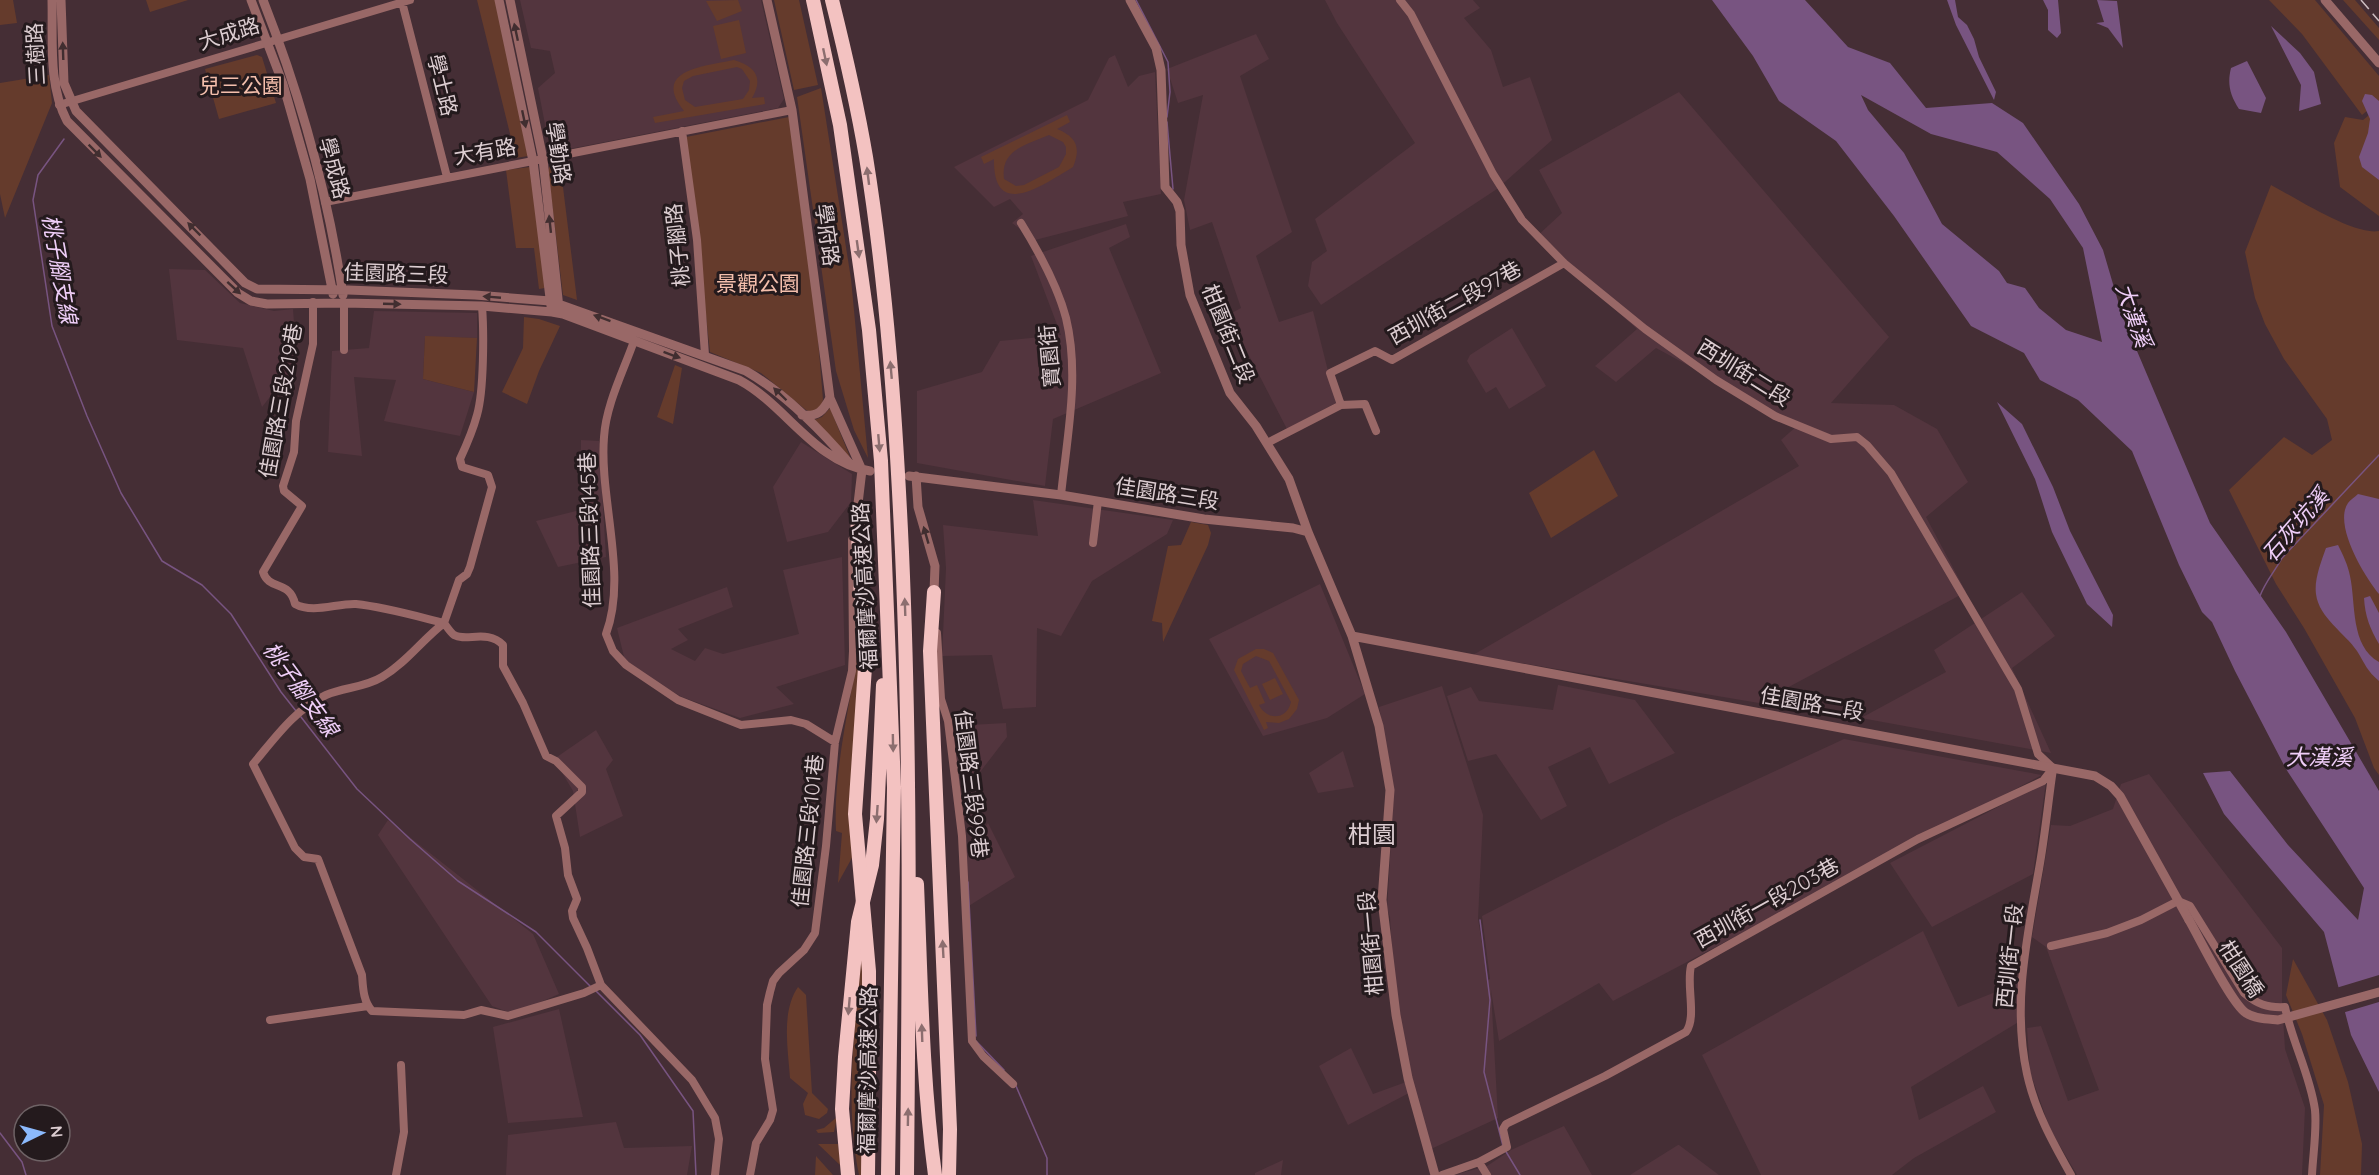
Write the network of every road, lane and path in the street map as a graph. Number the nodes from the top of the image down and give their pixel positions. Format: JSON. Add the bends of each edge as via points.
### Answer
{"nodes":[{"id":1,"x":52,"y":0,"type":"edge"},
{"id":2,"x":61,"y":0,"type":"edge"},
{"id":3,"x":251,"y":0,"type":"edge"},
{"id":4,"x":262,"y":0,"type":"edge"},
{"id":5,"x":499,"y":0,"type":"edge"},
{"id":6,"x":510,"y":0,"type":"edge"},
{"id":7,"x":767,"y":0,"type":"edge"},
{"id":8,"x":813,"y":0,"type":"edge"},
{"id":9,"x":832,"y":0,"type":"edge"},
{"id":10,"x":1130,"y":0,"type":"edge"},
{"id":11,"x":1400,"y":0,"type":"edge"},
{"id":12,"x":2325,"y":0,"type":"edge"},
{"id":13,"x":406,"y":1,"type":"edge"},
{"id":14,"x":278,"y":38,"type":"junction"},
{"id":15,"x":268,"y":41,"type":"junction"},
{"id":16,"x":2379,"y":63,"type":"edge"},
{"id":17,"x":71,"y":101,"type":"junction"},
{"id":18,"x":59,"y":105,"type":"junction"},
{"id":19,"x":792,"y":110,"type":"junction"},
{"id":20,"x":682,"y":131,"type":"junction"},
{"id":21,"x":538,"y":160,"type":"junction"},
{"id":22,"x":447,"y":177,"type":"junction"},
{"id":23,"x":325,"y":202,"type":"junction"},
{"id":24,"x":1021,"y":223,"type":"dead end"},
{"id":25,"x":1564,"y":263,"type":"junction"},
{"id":26,"x":338,"y":290,"type":"junction"},
{"id":27,"x":313,"y":302,"type":"junction"},
{"id":28,"x":334,"y":303,"type":"junction"},
{"id":29,"x":344,"y":303,"type":"junction"},
{"id":30,"x":482,"y":306,"type":"junction"},
{"id":31,"x":555,"y":307,"type":"junction"},
{"id":32,"x":634,"y":341,"type":"junction"},
{"id":33,"x":344,"y":350,"type":"dead end"},
{"id":34,"x":705,"y":355,"type":"junction"},
{"id":35,"x":830,"y":398,"type":"junction"},
{"id":36,"x":1341,"y":405,"type":"junction"},
{"id":37,"x":802,"y":415,"type":"junction"},
{"id":38,"x":1376,"y":431,"type":"dead end"},
{"id":39,"x":1267,"y":443,"type":"junction"},
{"id":40,"x":851,"y":465,"type":"junction"},
{"id":41,"x":866,"y":471,"type":"junction"},
{"id":42,"x":913,"y":476,"type":"joint"},
{"id":43,"x":1061,"y":495,"type":"junction"},
{"id":44,"x":1098,"y":501,"type":"junction"},
{"id":45,"x":857,"y":512,"type":"junction"},
{"id":46,"x":1308,"y":531,"type":"junction"},
{"id":47,"x":1093,"y":543,"type":"dead end"},
{"id":48,"x":885,"y":566,"type":"junction"},
{"id":49,"x":934,"y":592,"type":"junction"},
{"id":50,"x":444,"y":623,"type":"junction"},
{"id":51,"x":1352,"y":636,"type":"junction"},
{"id":52,"x":906,"y":646,"type":"junction"},
{"id":53,"x":835,"y":742,"type":"junction"},
{"id":54,"x":2053,"y":768,"type":"junction"},
{"id":55,"x":2178,"y":901,"type":"junction"},
{"id":56,"x":2190,"y":920,"type":"joint"},
{"id":57,"x":2051,"y":946,"type":"dead end"},
{"id":58,"x":601,"y":985,"type":"junction"},
{"id":59,"x":2379,"y":992,"type":"edge"},
{"id":60,"x":368,"y":1006,"type":"junction"},
{"id":61,"x":270,"y":1020,"type":"dead end"},
{"id":62,"x":401,"y":1065,"type":"dead end"},
{"id":63,"x":1013,"y":1084,"type":"dead end"},
{"id":64,"x":1479,"y":1162,"type":"junction"},
{"id":65,"x":396,"y":1175,"type":"edge"},
{"id":66,"x":715,"y":1175,"type":"edge"},
{"id":67,"x":750,"y":1175,"type":"edge"},
{"id":68,"x":848,"y":1175,"type":"edge"},
{"id":69,"x":868,"y":1175,"type":"edge"},
{"id":70,"x":888,"y":1175,"type":"edge"},
{"id":71,"x":907,"y":1175,"type":"edge"},
{"id":72,"x":934,"y":1175,"type":"edge"},
{"id":73,"x":949,"y":1175,"type":"edge"},
{"id":74,"x":1435,"y":1175,"type":"edge"},
{"id":75,"x":1442,"y":1175,"type":"edge"},
{"id":76,"x":1487,"y":1175,"type":"edge"},
{"id":77,"x":2071,"y":1175,"type":"edge"},
{"id":78,"x":2312,"y":1175,"type":"edge"}],
"edges":[{"from":1,"to":18,"type":"street","name":"三樹路","via":[[54,83]]},
{"from":17,"to":2,"type":"street","name":"佳園路三段","one_way":true,"via":[[64,83]]},
{"from":3,"to":15,"type":"street","name":"學成路"},
{"from":4,"to":14,"type":"street","name":"學成路"},
{"from":5,"to":21,"type":"street","name":"學勤路","one_way":true},
{"from":21,"to":6,"type":"street","name":"學勤路","one_way":true},
{"from":7,"to":19,"type":"street","name":"學府路"},
{"from":8,"to":48,"type":"highway","name":"福爾摩沙高速公路","one_way":true,"via":[[840,125],[869,330],[881,460]]},
{"from":52,"to":9,"type":"highway","name":"福爾摩沙高速公路","one_way":true,"via":[[887,330],[866,160]]},
{"from":10,"to":39,"type":"street","name":"柑園街二段","via":[[1156,48],[1161,70],[1165,187],[1180,211],[1181,245],[1190,295],[1230,393]]},
{"from":11,"to":25,"type":"street","name":"西圳街二段","via":[[1412,14],[1493,174],[1522,220]]},
{"from":12,"to":16,"type":"street"},
{"from":13,"to":14,"type":"street","name":"大成路"},
{"from":13,"to":22,"type":"street","name":"學士路"},
{"from":14,"to":15,"type":"street","name":"大成路"},
{"from":14,"to":23,"type":"street","name":"學成路"},
{"from":15,"to":17,"type":"street","name":"大成路"},
{"from":15,"to":26,"type":"street","name":"學成路","via":[[310,179]]},
{"from":17,"to":18,"type":"street","name":"大成路"},
{"from":26,"to":17,"type":"street","name":"佳園路三段","one_way":true,"via":[[258,289],[245,282],[76,111]]},
{"from":18,"to":27,"type":"street","name":"佳園路三段","one_way":true,"via":[[67,121],[91,147],[238,293],[251,301],[267,303]]},
{"from":19,"to":20,"type":"street","name":"大有路"},
{"from":19,"to":35,"type":"street","name":"學府路"},
{"from":20,"to":21,"type":"street","name":"大有路"},
{"from":20,"to":34,"type":"street","name":"桃子腳路","via":[[697,240]]},
{"from":21,"to":22,"type":"street","name":"大有路"},
{"from":21,"to":31,"type":"street","name":"學勤路"},
{"from":22,"to":23,"type":"street","name":"大有路"},
{"from":23,"to":26,"type":"street","name":"學成路"},
{"from":24,"to":43,"type":"street","name":"寶園街","via":[[1052,278],[1066,317],[1072,387]]},
{"from":25,"to":36,"type":"street","name":"西圳街二段97巷","via":[[1392,360],[1375,351],[1330,373]]},
{"from":25,"to":54,"type":"street","name":"西圳街二段","via":[[1716,380],[1785,420],[1831,440],[1857,437],[1867,445],[1904,492],[2018,690],[2038,754]]},
{"from":26,"to":28,"type":"street","name":"學成路"},
{"from":26,"to":29,"type":"street","name":"學成路"},
{"from":31,"to":26,"type":"street","name":"佳園路三段","one_way":true,"via":[[475,295]]},
{"from":27,"to":28,"type":"street","name":"佳園路三段"},
{"from":27,"to":50,"type":"street","name":"佳園路三段219巷","via":[[313,344],[296,421],[294,452],[283,486],[302,506],[263,572],[265,577],[290,590],[299,606],[357,604]]},
{"from":28,"to":29,"type":"street","name":"佳園路三段"},
{"from":29,"to":30,"type":"street","name":"佳園路三段","one_way":true},
{"from":29,"to":33,"type":"street","name":"學成路"},
{"from":30,"to":31,"type":"street","name":"佳園路三段"},
{"from":30,"to":50,"type":"street","via":[[478,412],[460,459],[462,467],[488,475],[492,488],[470,567],[459,580]]},
{"from":31,"to":32,"type":"street","name":"佳園路三段"},
{"from":34,"to":31,"type":"street","name":"佳園路三段","one_way":true},
{"from":32,"to":40,"type":"street","name":"佳園路三段","one_way":true,"via":[[758,390],[827,455]]},
{"from":32,"to":53,"type":"street","name":"佳園路三段145巷","via":[[604,437],[615,591],[606,634],[613,651],[626,665],[678,700],[741,725],[791,720],[806,724]]},
{"from":37,"to":34,"type":"street","name":"佳園路三段","one_way":true,"via":[[771,386]]},
{"from":35,"to":37,"type":"street","via":[[817,415]]},
{"from":35,"to":41,"type":"street","name":"學府路"},
{"from":36,"to":38,"type":"street","via":[[1365,404]]},
{"from":36,"to":39,"type":"street"},
{"from":37,"to":40,"type":"street","name":"佳園路三段"},
{"from":39,"to":46,"type":"street","name":"柑園街二段","via":[[1289,479]]},
{"from":40,"to":41,"type":"street","name":"佳園路三段"},
{"from":41,"to":45,"type":"street","name":"佳園路三段101巷"},
{"from":42,"to":43,"type":"street","name":"佳園路三段"},
{"from":49,"to":42,"type":"street","name":"佳園路三段99巷","one_way":true,"via":[[935,567]]},
{"from":43,"to":44,"type":"street","name":"佳園路三段"},
{"from":44,"to":46,"type":"street","name":"佳園路三段"},
{"from":44,"to":47,"type":"street"},
{"from":45,"to":53,"type":"street","name":"佳園路三段101巷","via":[[852,536],[852,671]]},
{"from":45,"to":69,"type":"highway","bridge":true,"via":[[865,667],[855,814],[869,971]]},
{"from":46,"to":51,"type":"street"},
{"from":48,"to":68,"type":"highway","one_way":true,"via":[[877,819],[872,865],[858,922],[845,1057],[842,1109]]},
{"from":48,"to":70,"type":"highway","name":"福爾摩沙高速公路","one_way":true,"via":[[894,787]]},
{"from":49,"to":63,"type":"street","name":"佳園路三段99巷","via":[[941,699],[948,721],[962,836],[972,1041]]},
{"from":73,"to":49,"type":"highway","one_way":true,"via":[[950,1117],[930,651]]},
{"from":50,"to":58,"type":"street","via":[[459,637],[477,635],[503,645],[503,666],[546,756],[582,787],[582,792],[556,816],[577,899],[573,918]]},
{"from":50,"to":60,"type":"street","via":[[405,661],[380,678],[363,687],[327,694],[297,712],[253,764],[295,848],[304,857],[318,859],[362,975]]},
{"from":51,"to":54,"type":"street","name":"佳園路二段"},
{"from":51,"to":74,"type":"street","name":"柑園街一段","via":[[1380,726],[1390,782],[1382,900],[1408,1078]]},
{"from":71,"to":52,"type":"highway","name":"福爾摩沙高速公路","one_way":true},
{"from":72,"to":52,"type":"highway","one_way":true,"via":[[922,1033]]},
{"from":53,"to":67,"type":"street","name":"佳園路三段101巷","via":[[815,933],[804,950],[779,973],[770,992],[765,1059],[773,1110],[756,1143]]},
{"from":54,"to":55,"type":"street","name":"佳園路二段","via":[[2095,776],[2120,796]]},
{"from":54,"to":64,"type":"street","name":"西圳街一段203巷","via":[[2043,781],[1918,839],[1692,966],[1688,987],[1691,1018],[1686,1032],[1506,1124],[1503,1129],[1507,1147]]},
{"from":54,"to":77,"type":"street","name":"西圳街一段","via":[[2026,938],[2020,1016],[2027,1074],[2045,1129]]},
{"from":55,"to":56,"type":"street","name":"佳園路二段"},
{"from":55,"to":57,"type":"street","via":[[2104,934]]},
{"from":55,"to":78,"type":"street","via":[[2190,906],[2244,993],[2270,1008],[2285,1007],[2315,1111]]},
{"from":56,"to":59,"type":"street","name":"柑園橋","bridge":true,"via":[[2229,990],[2246,1012],[2264,1019],[2278,1020]]},
{"from":58,"to":60,"type":"street","via":[[508,1016],[487,1010],[464,1015],[380,1012]]},
{"from":58,"to":66,"type":"street","via":[[692,1080],[704,1099],[715,1118],[719,1139]]},
{"from":60,"to":61,"type":"street"},
{"from":62,"to":65,"type":"street","via":[[404,1132]]},
{"from":64,"to":75,"type":"street","name":"西圳街一段203巷"},
{"from":64,"to":76,"type":"street"}]}
